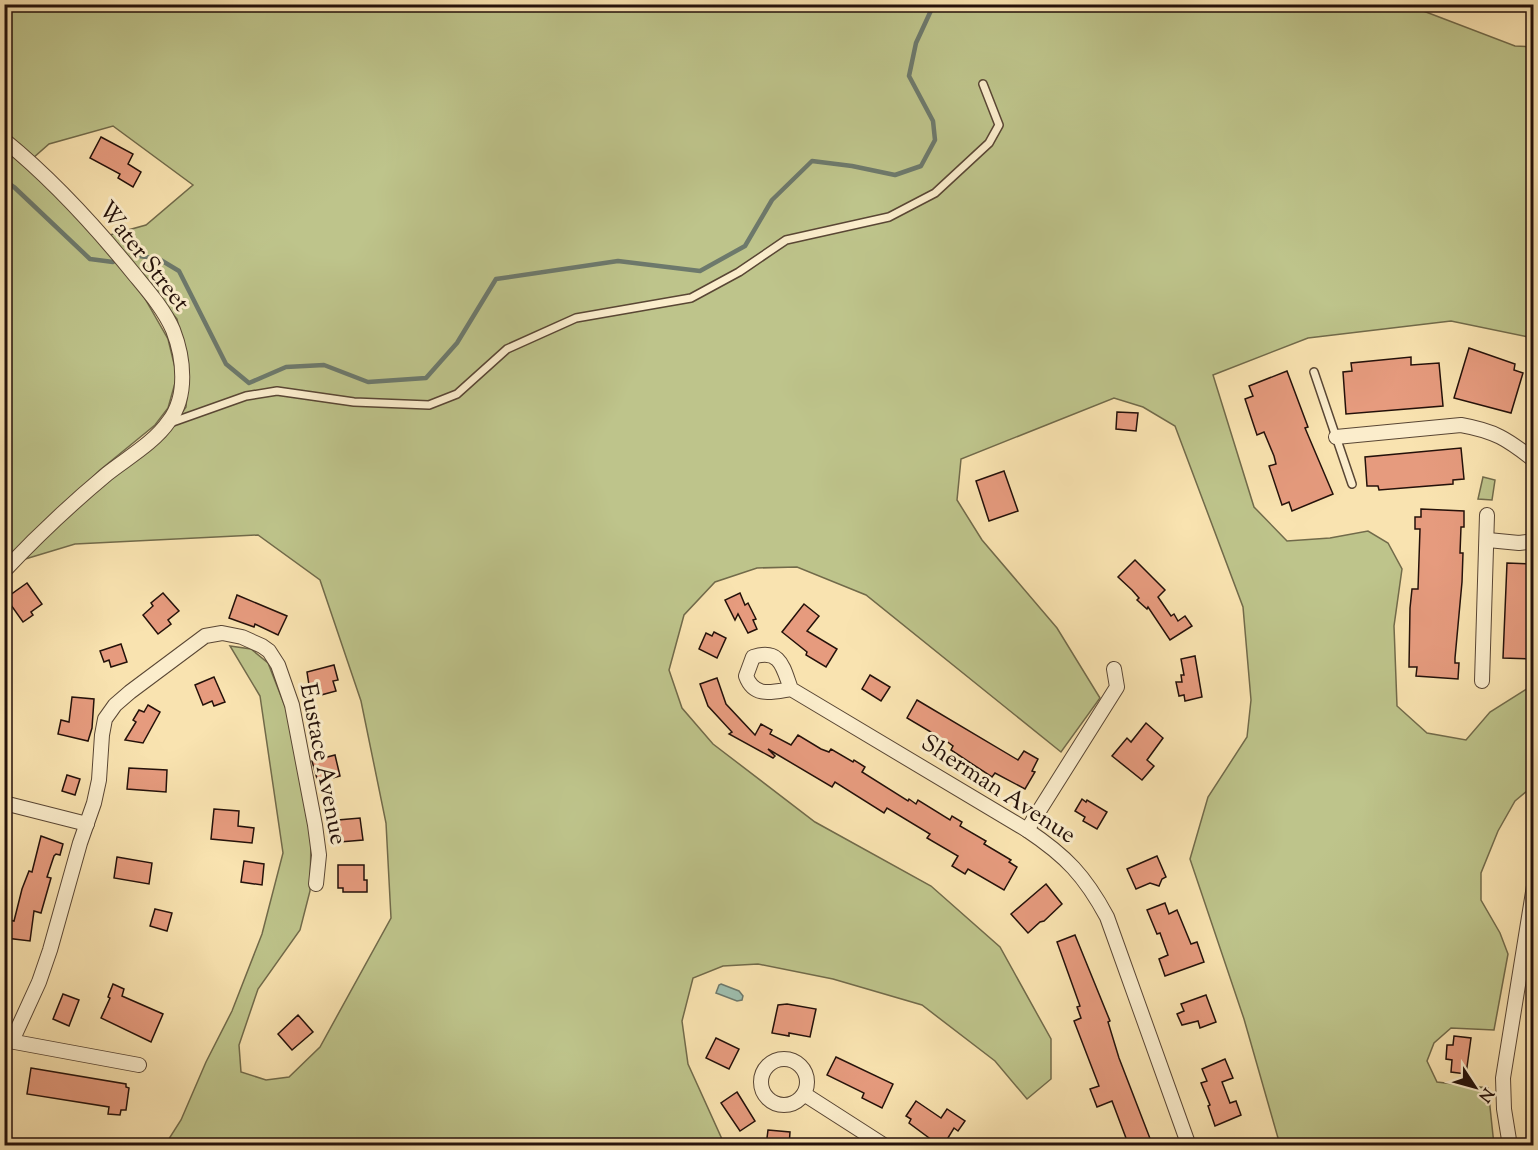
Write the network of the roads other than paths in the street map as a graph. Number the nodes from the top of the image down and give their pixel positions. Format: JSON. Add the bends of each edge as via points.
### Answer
{"nodes":[{"id":1,"x":983,"y":84,"type":"dead end"},
{"id":2,"x":4,"y":140,"type":"edge"},
{"id":3,"x":1314,"y":372,"type":"dead end"},
{"id":4,"x":168,"y":424,"type":"junction"},
{"id":5,"x":1335,"y":437,"type":"junction"},
{"id":6,"x":1533,"y":460,"type":"edge"},
{"id":7,"x":1352,"y":484,"type":"dead end"},
{"id":8,"x":1487,"y":515,"type":"dead end"},
{"id":9,"x":1488,"y":540,"type":"junction"},
{"id":10,"x":1533,"y":541,"type":"edge"},
{"id":11,"x":4,"y":571,"type":"edge"},
{"id":12,"x":1114,"y":669,"type":"dead end"},
{"id":13,"x":1482,"y":681,"type":"dead end"},
{"id":14,"x":791,"y":689,"type":"dead end"},
{"id":15,"x":4,"y":803,"type":"edge"},
{"id":16,"x":87,"y":824,"type":"junction"},
{"id":17,"x":1027,"y":830,"type":"junction"},
{"id":18,"x":316,"y":884,"type":"dead end"},
{"id":19,"x":1533,"y":886,"type":"edge"},
{"id":20,"x":8,"y":1041,"type":"edge"},
{"id":21,"x":139,"y":1065,"type":"dead end"},
{"id":22,"x":804,"y":1094,"type":"dead end"},
{"id":23,"x":885,"y":1146,"type":"edge"},
{"id":24,"x":1190,"y":1146,"type":"edge"},
{"id":25,"x":1510,"y":1146,"type":"edge"}],
"edges":[{"from":1,"to":4,"type":"lane","via":[[999,125],[989,143],[935,194],[889,217],[786,240],[691,298],[576,318],[507,349],[457,394],[429,405],[354,402],[277,391],[246,396]]},
{"from":2,"to":4,"type":"street","name":"Water Street","via":[[93,224],[164,314],[178,346],[182,371],[179,406]]},
{"from":3,"to":5,"type":"lane"},
{"from":4,"to":11,"type":"street","name":"Water Street","via":[[79,499]]},
{"from":5,"to":6,"type":"street","via":[[1461,425],[1505,438]]},
{"from":5,"to":7,"type":"lane"},
{"from":8,"to":9,"type":"street"},
{"from":9,"to":10,"type":"street"},
{"from":9,"to":13,"type":"street"},
{"from":12,"to":17,"type":"street","via":[[1117,687]]},
{"from":14,"to":17,"type":"street","name":"Sherman Avenue"},
{"from":15,"to":16,"type":"street"},
{"from":16,"to":18,"type":"street","name":"Eustace Avenue","via":[[99,780],[105,719],[115,705],[205,636],[222,633],[242,637],[271,655],[292,705],[319,855]]},
{"from":16,"to":20,"type":"street","name":"Eustace Avenue","via":[[46,961],[26,1011]]},
{"from":17,"to":24,"type":"street","name":"Sherman Avenue","via":[[1053,847],[1079,872],[1107,917]]},
{"from":19,"to":25,"type":"street","via":[[1503,1078]]},
{"from":20,"to":21,"type":"street"},
{"from":22,"to":23,"type":"street"}]}
